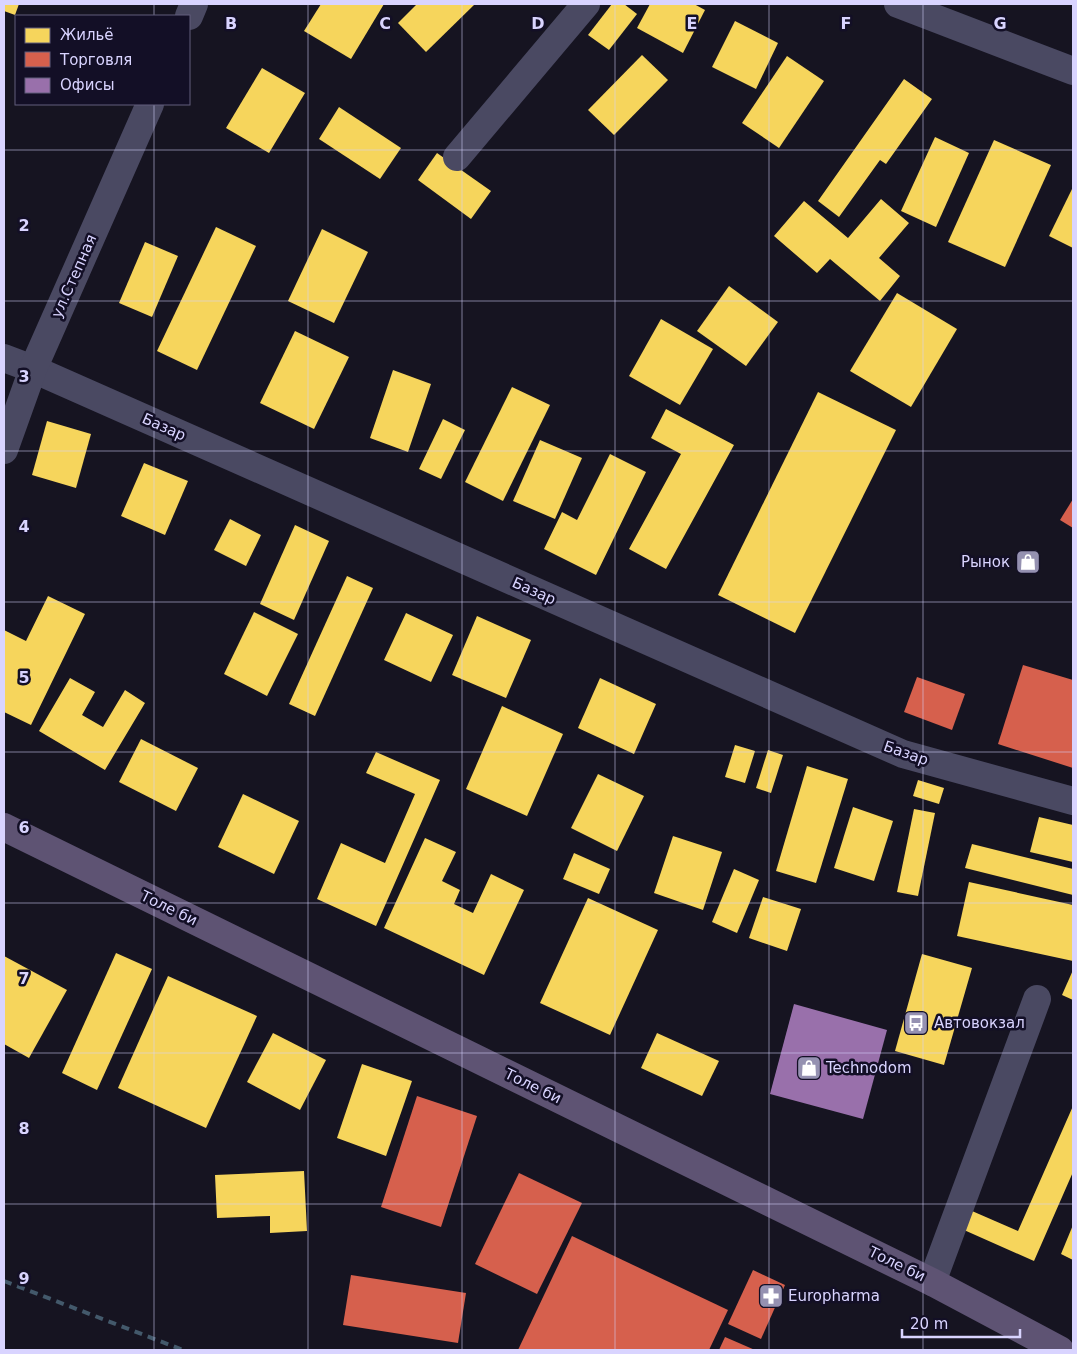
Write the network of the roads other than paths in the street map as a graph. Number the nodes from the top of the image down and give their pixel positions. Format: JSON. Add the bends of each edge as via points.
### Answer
{"nodes":[{"id":1,"x":586,"y":4,"type":"edge"},
{"id":2,"x":898,"y":4,"type":"edge"},
{"id":3,"x":1073,"y":71,"type":"edge"},
{"id":4,"x":150,"y":105,"type":"edge"},
{"id":5,"x":458,"y":157,"type":"dead end"},
{"id":6,"x":4,"y":358,"type":"edge"},
{"id":7,"x":34,"y":369,"type":"junction"},
{"id":8,"x":4,"y":450,"type":"edge"},
{"id":9,"x":1073,"y":801,"type":"edge"},
{"id":10,"x":7,"y":824,"type":"edge"},
{"id":11,"x":1037,"y":999,"type":"dead end"},
{"id":12,"x":932,"y":1282,"type":"junction"},
{"id":13,"x":1060,"y":1350,"type":"edge"}],
"edges":[{"from":1,"to":5,"type":"street"},
{"from":2,"to":3,"type":"street"},
{"from":4,"to":7,"type":"street","name":"ул.Степная"},
{"from":6,"to":7,"type":"street","name":"Базар"},
{"from":7,"to":8,"type":"street","name":"ул.Степная"},
{"from":7,"to":9,"type":"street","name":"Базар","via":[[903,754]]},
{"from":10,"to":12,"type":"main road","name":"Толе би"},
{"from":11,"to":12,"type":"street"},
{"from":12,"to":13,"type":"main road","name":"Толе би"}]}
